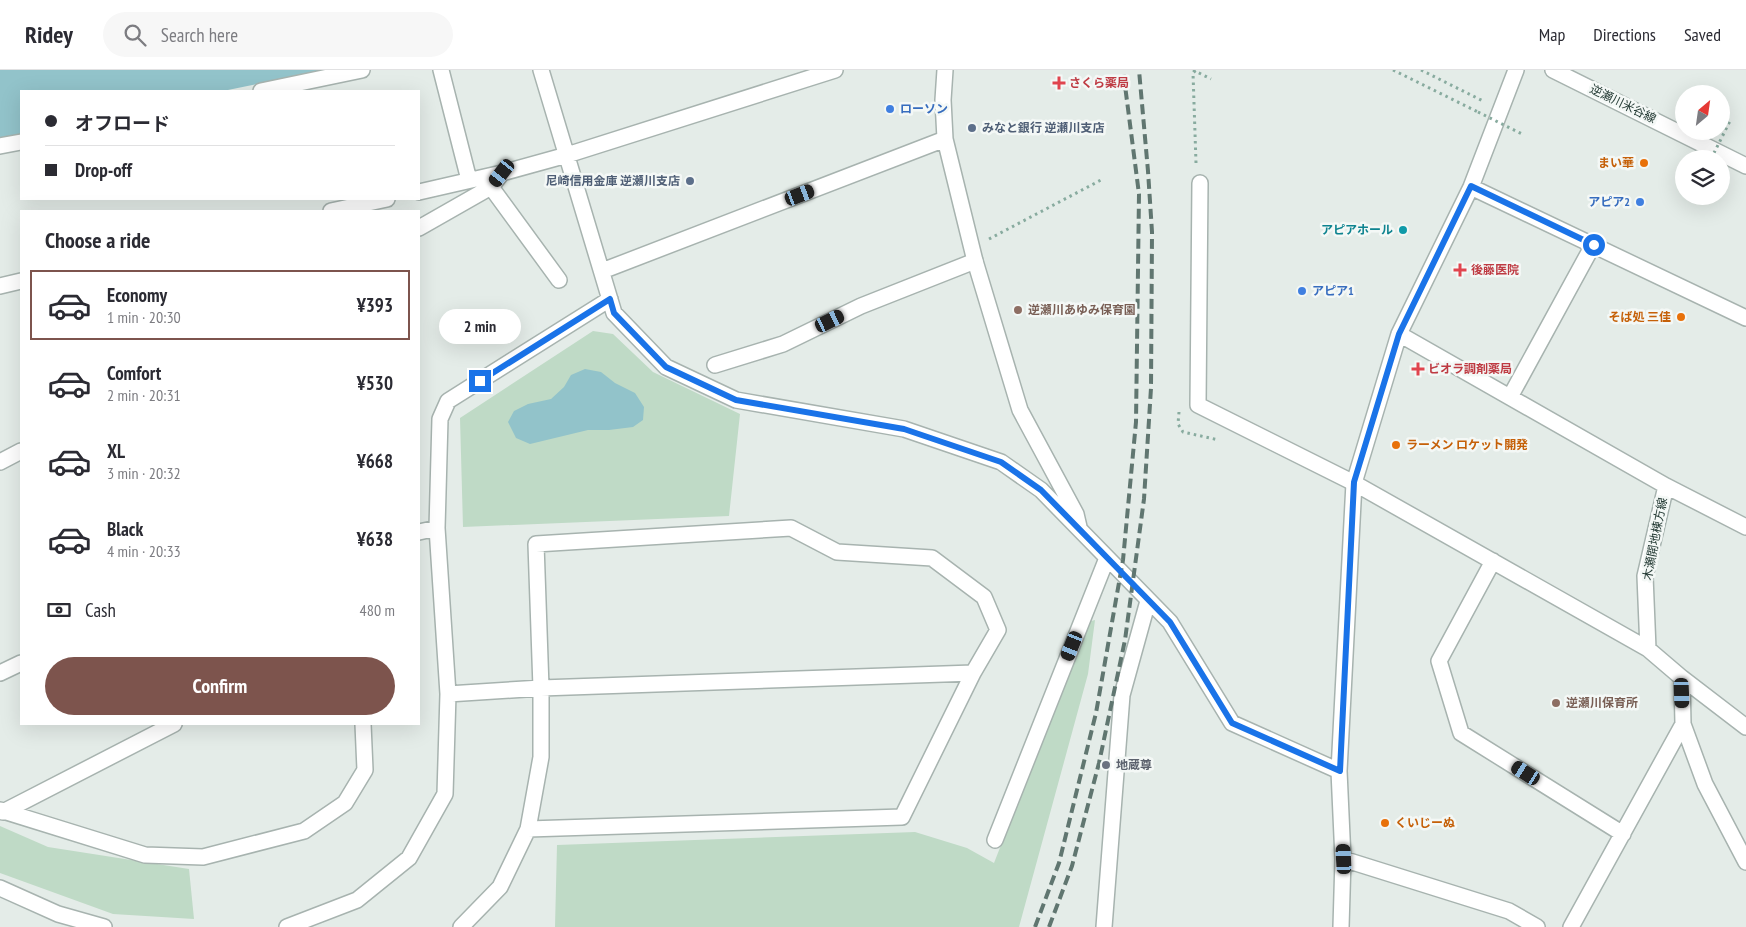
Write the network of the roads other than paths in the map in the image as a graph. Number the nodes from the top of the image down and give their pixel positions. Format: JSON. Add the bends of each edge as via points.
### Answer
{"nodes":[{"id":1,"x":362,"y":70,"type":"edge"},
{"id":2,"x":441,"y":70,"type":"edge"},
{"id":3,"x":541,"y":70,"type":"edge"},
{"id":4,"x":835,"y":70,"type":"edge"},
{"id":5,"x":945,"y":70,"type":"edge"},
{"id":6,"x":1516,"y":70,"type":"edge"},
{"id":7,"x":1553,"y":70,"type":"edge"},
{"id":8,"x":266,"y":90,"type":"edge"},
{"id":9,"x":944,"y":139,"type":"junction"},
{"id":10,"x":20,"y":142,"type":"edge"},
{"id":11,"x":0,"y":146,"type":"edge"},
{"id":12,"x":567,"y":155,"type":"junction"},
{"id":13,"x":1746,"y":166,"type":"edge"},
{"id":14,"x":502,"y":173,"type":"junction"},
{"id":15,"x":469,"y":180,"type":"junction"},
{"id":16,"x":1200,"y":183,"type":"dead end"},
{"id":17,"x":1471,"y":186,"type":"junction"},
{"id":18,"x":491,"y":187,"type":"junction"},
{"id":19,"x":420,"y":192,"type":"edge"},
{"id":20,"x":382,"y":200,"type":"edge"},
{"id":21,"x":336,"y":210,"type":"edge"},
{"id":22,"x":420,"y":227,"type":"edge"},
{"id":23,"x":1594,"y":245,"type":"junction"},
{"id":24,"x":973,"y":255,"type":"junction"},
{"id":25,"x":602,"y":271,"type":"junction"},
{"id":26,"x":559,"y":280,"type":"dead end"},
{"id":27,"x":20,"y":281,"type":"edge"},
{"id":28,"x":0,"y":286,"type":"edge"},
{"id":29,"x":610,"y":299,"type":"junction"},
{"id":30,"x":1746,"y":318,"type":"edge"},
{"id":31,"x":1399,"y":334,"type":"junction"},
{"id":32,"x":715,"y":365,"type":"dead end"},
{"id":33,"x":1510,"y":397,"type":"junction"},
{"id":34,"x":20,"y":452,"type":"edge"},
{"id":35,"x":0,"y":462,"type":"edge"},
{"id":36,"x":1354,"y":482,"type":"junction"},
{"id":37,"x":1666,"y":486,"type":"junction"},
{"id":38,"x":1746,"y":527,"type":"edge"},
{"id":39,"x":438,"y":528,"type":"junction"},
{"id":40,"x":1080,"y":530,"type":"junction"},
{"id":41,"x":420,"y":532,"type":"edge"},
{"id":42,"x":1107,"y":558,"type":"junction"},
{"id":43,"x":1493,"y":561,"type":"junction"},
{"id":44,"x":1148,"y":600,"type":"junction"},
{"id":45,"x":1648,"y":649,"type":"junction"},
{"id":46,"x":20,"y":663,"type":"edge"},
{"id":47,"x":0,"y":673,"type":"edge"},
{"id":48,"x":973,"y":673,"type":"junction"},
{"id":49,"x":1682,"y":678,"type":"junction"},
{"id":50,"x":541,"y":688,"type":"junction"},
{"id":51,"x":448,"y":694,"type":"junction"},
{"id":52,"x":1683,"y":724,"type":"junction"},
{"id":53,"x":172,"y":725,"type":"edge"},
{"id":54,"x":363,"y":725,"type":"edge"},
{"id":55,"x":1746,"y":727,"type":"edge"},
{"id":56,"x":1340,"y":771,"type":"junction"},
{"id":57,"x":1,"y":811,"type":"edge"},
{"id":58,"x":528,"y":829,"type":"junction"},
{"id":59,"x":1623,"y":834,"type":"junction"},
{"id":60,"x":995,"y":840,"type":"dead end"},
{"id":61,"x":1344,"y":859,"type":"junction"},
{"id":62,"x":1746,"y":862,"type":"edge"},
{"id":63,"x":0,"y":888,"type":"edge"},
{"id":64,"x":55,"y":921,"type":"edge"},
{"id":65,"x":104,"y":927,"type":"edge"},
{"id":66,"x":287,"y":927,"type":"edge"},
{"id":67,"x":461,"y":927,"type":"edge"},
{"id":68,"x":1104,"y":927,"type":"edge"},
{"id":69,"x":1341,"y":927,"type":"edge"},
{"id":70,"x":1537,"y":927,"type":"edge"},
{"id":71,"x":1572,"y":927,"type":"edge"}],
"edges":[{"from":1,"to":8,"type":"street"},
{"from":2,"to":15,"type":"street"},
{"from":3,"to":12,"type":"street"},
{"from":4,"to":12,"type":"street"},
{"from":5,"to":9,"type":"street"},
{"from":6,"to":17,"type":"street"},
{"from":7,"to":13,"type":"street","name":"逆瀬川米谷線"},
{"from":9,"to":24,"type":"street"},
{"from":9,"to":25,"type":"street"},
{"from":10,"to":11,"type":"street"},
{"from":12,"to":14,"type":"street"},
{"from":12,"to":25,"type":"street"},
{"from":14,"to":15,"type":"street"},
{"from":14,"to":18,"type":"street"},
{"from":15,"to":19,"type":"street"},
{"from":16,"to":36,"type":"street","via":[[1198,405]]},
{"from":17,"to":23,"type":"street"},
{"from":17,"to":31,"type":"street"},
{"from":18,"to":22,"type":"street"},
{"from":18,"to":26,"type":"street"},
{"from":20,"to":21,"type":"street"},
{"from":23,"to":30,"type":"street"},
{"from":23,"to":33,"type":"street"},
{"from":24,"to":32,"type":"street","via":[[782,344]]},
{"from":24,"to":40,"type":"street","via":[[1020,410],[1076,514]]},
{"from":25,"to":29,"type":"street"},
{"from":27,"to":28,"type":"street"},
{"from":29,"to":39,"type":"street","via":[[448,401],[440,419]]},
{"from":29,"to":40,"type":"street","via":[[614,313],[666,367],[736,400],[904,429],[1001,462],[1041,490]]},
{"from":31,"to":33,"type":"street"},
{"from":31,"to":36,"type":"street"},
{"from":33,"to":37,"type":"street"},
{"from":34,"to":35,"type":"street"},
{"from":36,"to":43,"type":"street"},
{"from":36,"to":56,"type":"street"},
{"from":37,"to":38,"type":"street"},
{"from":37,"to":45,"type":"street","name":"木瀬開地棟方線","via":[[1646,576]]},
{"from":39,"to":41,"type":"street"},
{"from":39,"to":51,"type":"street"},
{"from":40,"to":42,"type":"street"},
{"from":42,"to":44,"type":"street"},
{"from":42,"to":60,"type":"street"},
{"from":43,"to":45,"type":"street"},
{"from":43,"to":59,"type":"street","via":[[1439,662],[1461,733]]},
{"from":44,"to":56,"type":"street","via":[[1170,622],[1232,723]]},
{"from":44,"to":68,"type":"street","via":[[1122,695]]},
{"from":45,"to":49,"type":"street"},
{"from":46,"to":47,"type":"street"},
{"from":48,"to":50,"type":"street"},
{"from":48,"to":50,"type":"street","via":[[998,630],[984,597],[932,558],[837,552],[791,528],[536,544]]},
{"from":48,"to":58,"type":"street","via":[[902,817]]},
{"from":49,"to":52,"type":"street"},
{"from":49,"to":55,"type":"street"},
{"from":50,"to":51,"type":"street"},
{"from":50,"to":58,"type":"street","via":[[540,758]]},
{"from":51,"to":66,"type":"street","via":[[446,794],[409,858],[357,900]]},
{"from":52,"to":59,"type":"street"},
{"from":52,"to":62,"type":"street","via":[[1705,784]]},
{"from":53,"to":57,"type":"street"},
{"from":54,"to":57,"type":"street","via":[[365,770],[345,803],[304,831],[203,857],[145,855]]},
{"from":56,"to":61,"type":"street"},
{"from":58,"to":67,"type":"street","via":[[500,887]]},
{"from":59,"to":71,"type":"street"},
{"from":61,"to":69,"type":"street"},
{"from":61,"to":70,"type":"street","via":[[1509,911]]},
{"from":63,"to":64,"type":"street"},
{"from":64,"to":65,"type":"street"}]}
